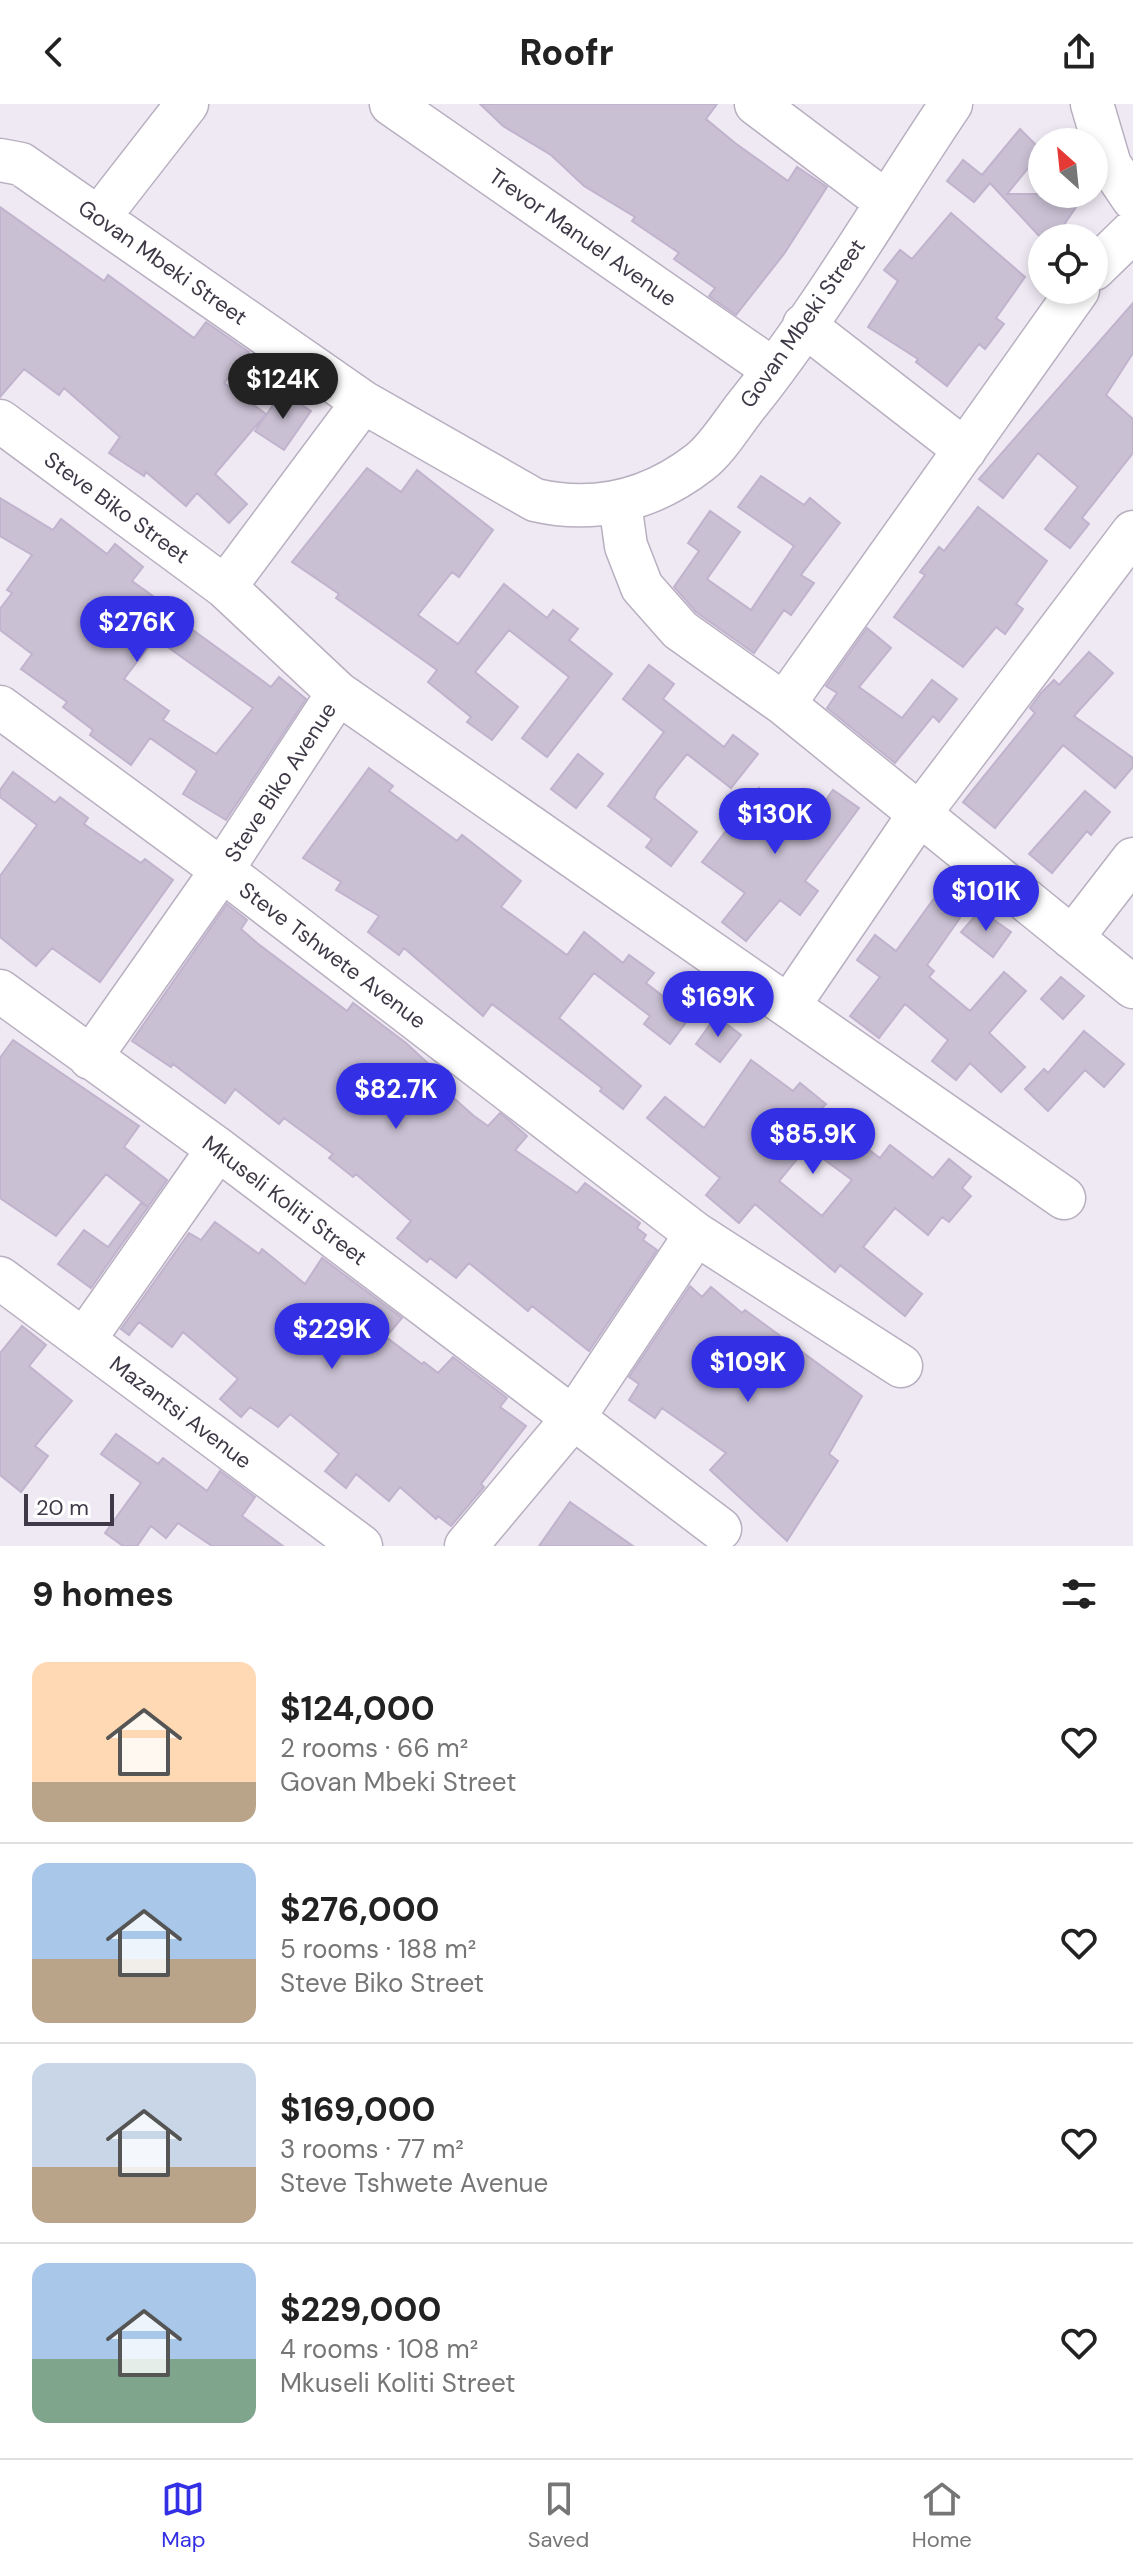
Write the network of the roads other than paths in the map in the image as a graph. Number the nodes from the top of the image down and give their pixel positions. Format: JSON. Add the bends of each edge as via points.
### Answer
{"nodes":[{"id":1,"x":187,"y":104,"type":"edge"},
{"id":2,"x":391,"y":104,"type":"edge"},
{"id":3,"x":756,"y":104,"type":"edge"},
{"id":4,"x":951,"y":104,"type":"edge"},
{"id":5,"x":1092,"y":104,"type":"edge"},
{"id":6,"x":0,"y":160,"type":"edge"},
{"id":7,"x":1133,"y":199,"type":"edge"},
{"id":8,"x":885,"y":201,"type":"junction"},
{"id":9,"x":99,"y":217,"type":"junction"},
{"id":10,"x":1133,"y":231,"type":"edge"},
{"id":11,"x":1108,"y":255,"type":"edge"},
{"id":12,"x":1068,"y":304,"type":"edge"},
{"id":13,"x":804,"y":325,"type":"junction"},
{"id":14,"x":774,"y":370,"type":"junction"},
{"id":15,"x":363,"y":402,"type":"junction"},
{"id":16,"x":0,"y":421,"type":"edge"},
{"id":17,"x":965,"y":450,"type":"junction"},
{"id":18,"x":620,"y":503,"type":"junction"},
{"id":19,"x":1133,"y":532,"type":"edge"},
{"id":20,"x":225,"y":587,"type":"junction"},
{"id":21,"x":338,"y":693,"type":"junction"},
{"id":22,"x":784,"y":704,"type":"junction"},
{"id":23,"x":0,"y":707,"type":"edge"},
{"id":24,"x":918,"y":816,"type":"junction"},
{"id":25,"x":1133,"y":859,"type":"edge"},
{"id":26,"x":222,"y":870,"type":"junction"},
{"id":27,"x":1072,"y":938,"type":"junction"},
{"id":28,"x":1133,"y":987,"type":"edge"},
{"id":29,"x":0,"y":991,"type":"edge"},
{"id":30,"x":790,"y":1004,"type":"junction"},
{"id":31,"x":90,"y":1058,"type":"junction"},
{"id":32,"x":218,"y":1149,"type":"junction"},
{"id":33,"x":1064,"y":1198,"type":"dead end"},
{"id":34,"x":696,"y":1234,"type":"junction"},
{"id":35,"x":0,"y":1278,"type":"edge"},
{"id":36,"x":84,"y":1340,"type":"junction"},
{"id":37,"x":901,"y":1366,"type":"dead end"},
{"id":38,"x":574,"y":1417,"type":"junction"},
{"id":39,"x":720,"y":1529,"type":"dead end"},
{"id":40,"x":361,"y":1546,"type":"edge"},
{"id":41,"x":466,"y":1546,"type":"edge"}],
"edges":[{"from":1,"to":9,"type":"street"},
{"from":2,"to":14,"type":"street","name":"Trevor Manuel Avenue"},
{"from":3,"to":8,"type":"street"},
{"from":4,"to":8,"type":"street","name":"Govan Mbeki Street"},
{"from":5,"to":7,"type":"street","via":[[1110,165]]},
{"from":6,"to":9,"type":"street","name":"Govan Mbeki Street","via":[[21,164]]},
{"from":8,"to":13,"type":"street","name":"Govan Mbeki Street"},
{"from":9,"to":15,"type":"street","name":"Govan Mbeki Street"},
{"from":10,"to":11,"type":"street"},
{"from":12,"to":17,"type":"street"},
{"from":13,"to":14,"type":"street","name":"Govan Mbeki Street"},
{"from":13,"to":17,"type":"street"},
{"from":14,"to":18,"type":"street","name":"Govan Mbeki Street","via":[[703,460],[669,483]]},
{"from":15,"to":18,"type":"street","name":"Govan Mbeki Street","via":[[535,500],[566,508]]},
{"from":15,"to":20,"type":"street"},
{"from":16,"to":20,"type":"street","name":"Steve Biko Street"},
{"from":17,"to":22,"type":"street"},
{"from":18,"to":22,"type":"street","via":[[626,546],[642,587],[680,630]]},
{"from":19,"to":24,"type":"street"},
{"from":20,"to":21,"type":"street","name":"Steve Biko Street"},
{"from":21,"to":26,"type":"street","name":"Steve Biko Avenue"},
{"from":21,"to":30,"type":"street","name":"Steve Biko Street"},
{"from":22,"to":24,"type":"street"},
{"from":23,"to":26,"type":"street","name":"Steve Tshwete Avenue"},
{"from":24,"to":27,"type":"street"},
{"from":24,"to":30,"type":"street"},
{"from":25,"to":27,"type":"street"},
{"from":26,"to":31,"type":"street","name":"Steve Biko Avenue"},
{"from":26,"to":34,"type":"street","name":"Steve Tshwete Avenue"},
{"from":27,"to":28,"type":"street"},
{"from":29,"to":31,"type":"street","name":"Mkuseli Koliti Street"},
{"from":30,"to":33,"type":"street","name":"Steve Biko Street"},
{"from":31,"to":32,"type":"street","name":"Mkuseli Koliti Street"},
{"from":32,"to":36,"type":"street"},
{"from":32,"to":38,"type":"street","name":"Mkuseli Koliti Street"},
{"from":34,"to":37,"type":"street","name":"Steve Tshwete Avenue"},
{"from":34,"to":38,"type":"street"},
{"from":35,"to":36,"type":"street","name":"Mazantsi Avenue"},
{"from":36,"to":40,"type":"street","name":"Mazantsi Avenue"},
{"from":38,"to":39,"type":"street","name":"Mkuseli Koliti Street"},
{"from":38,"to":41,"type":"street"}]}
